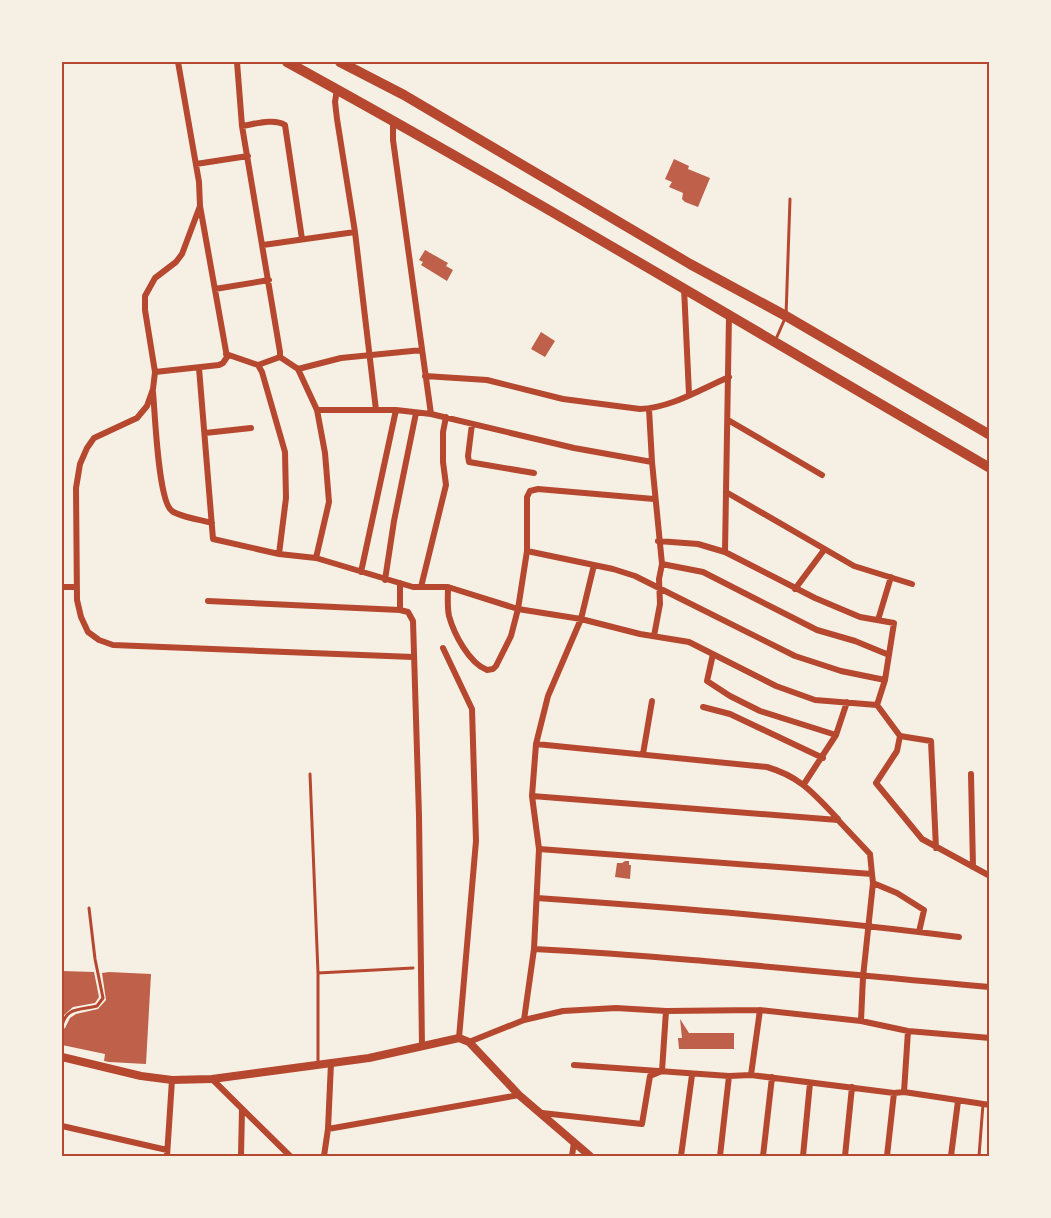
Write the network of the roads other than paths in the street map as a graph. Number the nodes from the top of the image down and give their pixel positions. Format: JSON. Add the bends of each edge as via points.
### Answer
{"nodes":[{"id":1,"x":178,"y":62,"type":"edge"},
{"id":2,"x":237,"y":62,"type":"edge"},
{"id":3,"x":287,"y":62,"type":"edge"},
{"id":4,"x":340,"y":62,"type":"edge"},
{"id":5,"x":337,"y":89,"type":"junction"},
{"id":6,"x":393,"y":120,"type":"junction"},
{"id":7,"x":242,"y":126,"type":"junction"},
{"id":8,"x":248,"y":156,"type":"junction"},
{"id":9,"x":196,"y":164,"type":"junction"},
{"id":10,"x":790,"y":199,"type":"dead end"},
{"id":11,"x":200,"y":206,"type":"junction"},
{"id":12,"x":355,"y":232,"type":"junction"},
{"id":13,"x":302,"y":239,"type":"junction"},
{"id":14,"x":263,"y":245,"type":"junction"},
{"id":15,"x":269,"y":280,"type":"junction"},
{"id":16,"x":684,"y":288,"type":"junction"},
{"id":17,"x":215,"y":289,"type":"junction"},
{"id":18,"x":729,"y":314,"type":"junction"},
{"id":19,"x":786,"y":316,"type":"junction"},
{"id":20,"x":775,"y":342,"type":"junction"},
{"id":21,"x":422,"y":350,"type":"junction"},
{"id":22,"x":226,"y":354,"type":"junction"},
{"id":23,"x":369,"y":355,"type":"junction"},
{"id":24,"x":280,"y":357,"type":"junction"},
{"id":25,"x":258,"y":364,"type":"junction"},
{"id":26,"x":199,"y":368,"type":"junction"},
{"id":27,"x":298,"y":369,"type":"junction"},
{"id":28,"x":155,"y":372,"type":"junction"},
{"id":29,"x":425,"y":376,"type":"junction"},
{"id":30,"x":729,"y":377,"type":"junction"},
{"id":31,"x":153,"y":389,"type":"junction"},
{"id":32,"x":689,"y":394,"type":"junction"},
{"id":33,"x":649,"y":409,"type":"junction"},
{"id":34,"x":317,"y":410,"type":"junction"},
{"id":35,"x":376,"y":410,"type":"junction"},
{"id":36,"x":396,"y":410,"type":"junction"},
{"id":37,"x":416,"y":413,"type":"junction"},
{"id":38,"x":431,"y":414,"type":"junction"},
{"id":39,"x":446,"y":417,"type":"junction"},
{"id":40,"x":728,"y":420,"type":"junction"},
{"id":41,"x":472,"y":424,"type":"junction"},
{"id":42,"x":250,"y":428,"type":"dead end"},
{"id":43,"x":205,"y":433,"type":"junction"},
{"id":44,"x":990,"y":435,"type":"edge"},
{"id":45,"x":652,"y":462,"type":"junction"},
{"id":46,"x":990,"y":468,"type":"edge"},
{"id":47,"x":534,"y":473,"type":"dead end"},
{"id":48,"x":822,"y":475,"type":"dead end"},
{"id":49,"x":726,"y":492,"type":"junction"},
{"id":50,"x":654,"y":499,"type":"junction"},
{"id":51,"x":212,"y":523,"type":"junction"},
{"id":52,"x":658,"y":541,"type":"junction"},
{"id":53,"x":824,"y":550,"type":"junction"},
{"id":54,"x":527,"y":551,"type":"junction"},
{"id":55,"x":725,"y":552,"type":"junction"},
{"id":56,"x":279,"y":554,"type":"junction"},
{"id":57,"x":316,"y":558,"type":"junction"},
{"id":58,"x":662,"y":564,"type":"junction"},
{"id":59,"x":594,"y":565,"type":"junction"},
{"id":60,"x":361,"y":572,"type":"junction"},
{"id":61,"x":891,"y":577,"type":"junction"},
{"id":62,"x":386,"y":580,"type":"junction"},
{"id":63,"x":400,"y":584,"type":"junction"},
{"id":64,"x":912,"y":584,"type":"dead end"},
{"id":65,"x":62,"y":587,"type":"edge"},
{"id":66,"x":77,"y":587,"type":"junction"},
{"id":67,"x":421,"y":587,"type":"junction"},
{"id":68,"x":448,"y":587,"type":"junction"},
{"id":69,"x":661,"y":589,"type":"junction"},
{"id":70,"x":795,"y":589,"type":"junction"},
{"id":71,"x":208,"y":601,"type":"dead end"},
{"id":72,"x":518,"y":609,"type":"junction"},
{"id":73,"x":400,"y":610,"type":"junction"},
{"id":74,"x":581,"y":619,"type":"junction"},
{"id":75,"x":878,"y":620,"type":"junction"},
{"id":76,"x":654,"y":636,"type":"junction"},
{"id":77,"x":443,"y":648,"type":"dead end"},
{"id":78,"x":713,"y":654,"type":"junction"},
{"id":79,"x":889,"y":655,"type":"junction"},
{"id":80,"x":413,"y":657,"type":"junction"},
{"id":81,"x":885,"y":680,"type":"junction"},
{"id":82,"x":652,"y":701,"type":"dead end"},
{"id":83,"x":847,"y":702,"type":"junction"},
{"id":84,"x":877,"y":705,"type":"junction"},
{"id":85,"x":703,"y":707,"type":"dead end"},
{"id":86,"x":836,"y":735,"type":"junction"},
{"id":87,"x":900,"y":736,"type":"junction"},
{"id":88,"x":536,"y":744,"type":"junction"},
{"id":89,"x":643,"y":754,"type":"junction"},
{"id":90,"x":823,"y":758,"type":"junction"},
{"id":91,"x":310,"y":774,"type":"dead end"},
{"id":92,"x":971,"y":774,"type":"dead end"},
{"id":93,"x":804,"y":784,"type":"junction"},
{"id":94,"x":532,"y":796,"type":"junction"},
{"id":95,"x":838,"y":820,"type":"junction"},
{"id":96,"x":936,"y":848,"type":"junction"},
{"id":97,"x":539,"y":849,"type":"junction"},
{"id":98,"x":974,"y":867,"type":"junction"},
{"id":99,"x":872,"y":874,"type":"junction"},
{"id":100,"x":990,"y":876,"type":"edge"},
{"id":101,"x":873,"y":883,"type":"junction"},
{"id":102,"x":537,"y":898,"type":"junction"},
{"id":103,"x":89,"y":909,"type":"dead end"},
{"id":104,"x":869,"y":925,"type":"junction"},
{"id":105,"x":919,"y":932,"type":"junction"},
{"id":106,"x":959,"y":938,"type":"dead end"},
{"id":107,"x":534,"y":949,"type":"junction"},
{"id":108,"x":413,"y":968,"type":"dead end"},
{"id":109,"x":318,"y":974,"type":"junction"},
{"id":110,"x":863,"y":977,"type":"junction"},
{"id":111,"x":990,"y":987,"type":"edge"},
{"id":112,"x":760,"y":1010,"type":"junction"},
{"id":113,"x":666,"y":1011,"type":"junction"},
{"id":114,"x":524,"y":1020,"type":"junction"},
{"id":115,"x":861,"y":1021,"type":"junction"},
{"id":116,"x":62,"y":1026,"type":"edge"},
{"id":117,"x":908,"y":1031,"type":"junction"},
{"id":118,"x":459,"y":1038,"type":"junction"},
{"id":119,"x":990,"y":1038,"type":"edge"},
{"id":120,"x":470,"y":1042,"type":"junction"},
{"id":121,"x":422,"y":1047,"type":"junction"},
{"id":122,"x":62,"y":1057,"type":"edge"},
{"id":123,"x":331,"y":1063,"type":"junction"},
{"id":124,"x":318,"y":1064,"type":"junction"},
{"id":125,"x":574,"y":1065,"type":"dead end"},
{"id":126,"x":662,"y":1071,"type":"junction"},
{"id":127,"x":751,"y":1074,"type":"junction"},
{"id":128,"x":692,"y":1075,"type":"junction"},
{"id":129,"x":729,"y":1076,"type":"junction"},
{"id":130,"x":772,"y":1077,"type":"junction"},
{"id":131,"x":213,"y":1079,"type":"junction"},
{"id":132,"x":172,"y":1080,"type":"junction"},
{"id":133,"x":810,"y":1083,"type":"junction"},
{"id":134,"x":852,"y":1087,"type":"junction"},
{"id":135,"x":904,"y":1092,"type":"junction"},
{"id":136,"x":894,"y":1093,"type":"junction"},
{"id":137,"x":519,"y":1095,"type":"junction"},
{"id":138,"x":958,"y":1101,"type":"junction"},
{"id":139,"x":986,"y":1105,"type":"edge"},
{"id":140,"x":242,"y":1109,"type":"junction"},
{"id":141,"x":542,"y":1113,"type":"junction"},
{"id":142,"x":62,"y":1126,"type":"edge"},
{"id":143,"x":328,"y":1129,"type":"junction"},
{"id":144,"x":574,"y":1142,"type":"junction"},
{"id":145,"x":167,"y":1153,"type":"edge"},
{"id":146,"x":241,"y":1156,"type":"edge"},
{"id":147,"x":290,"y":1156,"type":"edge"},
{"id":148,"x":324,"y":1156,"type":"edge"},
{"id":149,"x":573,"y":1156,"type":"edge"},
{"id":150,"x":590,"y":1156,"type":"edge"},
{"id":151,"x":681,"y":1156,"type":"edge"},
{"id":152,"x":720,"y":1156,"type":"edge"},
{"id":153,"x":763,"y":1156,"type":"edge"},
{"id":154,"x":803,"y":1156,"type":"edge"},
{"id":155,"x":845,"y":1156,"type":"edge"},
{"id":156,"x":886,"y":1156,"type":"edge"},
{"id":157,"x":951,"y":1156,"type":"edge"},
{"id":158,"x":979,"y":1156,"type":"edge"}],
"edges":[{"from":1,"to":9,"type":"street"},
{"from":2,"to":7,"type":"street"},
{"from":3,"to":5,"type":"highway"},
{"from":4,"to":19,"type":"highway"},
{"from":5,"to":6,"type":"highway"},
{"from":5,"to":12,"type":"street","via":[[337,119]]},
{"from":6,"to":16,"type":"highway"},
{"from":6,"to":21,"type":"street"},
{"from":7,"to":8,"type":"street"},
{"from":7,"to":13,"type":"street","via":[[274,122],[285,125]]},
{"from":8,"to":9,"type":"street"},
{"from":8,"to":14,"type":"street"},
{"from":9,"to":11,"type":"street"},
{"from":10,"to":19,"type":"lane"},
{"from":11,"to":17,"type":"street"},
{"from":11,"to":28,"type":"street","via":[[182,254],[155,278],[145,296]]},
{"from":12,"to":13,"type":"street"},
{"from":12,"to":23,"type":"street"},
{"from":13,"to":14,"type":"street"},
{"from":14,"to":15,"type":"street"},
{"from":15,"to":17,"type":"street"},
{"from":15,"to":24,"type":"street"},
{"from":16,"to":18,"type":"highway"},
{"from":16,"to":32,"type":"street"},
{"from":17,"to":22,"type":"street"},
{"from":18,"to":20,"type":"highway"},
{"from":18,"to":30,"type":"street"},
{"from":19,"to":20,"type":"lane"},
{"from":19,"to":44,"type":"highway"},
{"from":20,"to":46,"type":"highway"},
{"from":21,"to":23,"type":"street"},
{"from":21,"to":29,"type":"street"},
{"from":22,"to":25,"type":"street"},
{"from":22,"to":26,"type":"street","via":[[223,363]]},
{"from":23,"to":27,"type":"street"},
{"from":23,"to":35,"type":"street"},
{"from":24,"to":25,"type":"street"},
{"from":24,"to":27,"type":"street"},
{"from":25,"to":56,"type":"street","via":[[267,383],[285,452],[286,498]]},
{"from":26,"to":28,"type":"street"},
{"from":26,"to":43,"type":"street"},
{"from":27,"to":34,"type":"street"},
{"from":28,"to":31,"type":"street"},
{"from":29,"to":33,"type":"street","via":[[487,380],[563,399]]},
{"from":29,"to":38,"type":"street"},
{"from":30,"to":32,"type":"street"},
{"from":30,"to":40,"type":"street"},
{"from":31,"to":51,"type":"street","via":[[166,506],[172,512]]},
{"from":31,"to":66,"type":"street","via":[[137,418],[94,438],[80,464],[76,488]]},
{"from":32,"to":33,"type":"street"},
{"from":33,"to":45,"type":"street"},
{"from":34,"to":35,"type":"street"},
{"from":34,"to":57,"type":"street","via":[[329,502]]},
{"from":35,"to":36,"type":"street"},
{"from":36,"to":37,"type":"street"},
{"from":36,"to":60,"type":"street"},
{"from":37,"to":38,"type":"street"},
{"from":37,"to":62,"type":"street"},
{"from":38,"to":39,"type":"street"},
{"from":39,"to":41,"type":"street"},
{"from":39,"to":67,"type":"street","via":[[446,485]]},
{"from":40,"to":48,"type":"street"},
{"from":40,"to":49,"type":"street"},
{"from":41,"to":45,"type":"street"},
{"from":41,"to":47,"type":"street","via":[[469,462]]},
{"from":42,"to":43,"type":"street"},
{"from":43,"to":51,"type":"street"},
{"from":45,"to":50,"type":"street"},
{"from":49,"to":53,"type":"street"},
{"from":49,"to":55,"type":"street"},
{"from":50,"to":52,"type":"street"},
{"from":50,"to":54,"type":"street","via":[[530,491]]},
{"from":51,"to":56,"type":"street","via":[[213,539]]},
{"from":52,"to":55,"type":"street","via":[[698,544]]},
{"from":52,"to":58,"type":"street"},
{"from":53,"to":61,"type":"street","via":[[854,566]]},
{"from":53,"to":70,"type":"street"},
{"from":54,"to":59,"type":"street"},
{"from":54,"to":72,"type":"street"},
{"from":55,"to":70,"type":"street"},
{"from":56,"to":57,"type":"street"},
{"from":57,"to":60,"type":"street"},
{"from":58,"to":69,"type":"street"},
{"from":58,"to":79,"type":"street","via":[[703,572],[817,630],[855,640]]},
{"from":59,"to":69,"type":"street","via":[[635,576]]},
{"from":59,"to":74,"type":"street"},
{"from":60,"to":62,"type":"street"},
{"from":61,"to":64,"type":"street"},
{"from":61,"to":75,"type":"street"},
{"from":62,"to":63,"type":"street"},
{"from":63,"to":67,"type":"street"},
{"from":63,"to":73,"type":"street"},
{"from":65,"to":66,"type":"street"},
{"from":66,"to":80,"type":"street","via":[[81,617],[88,632],[112,645]]},
{"from":67,"to":68,"type":"street"},
{"from":68,"to":72,"type":"street"},
{"from":68,"to":72,"type":"street","via":[[448,609],[454,628],[475,662],[487,670],[496,666],[511,636]]},
{"from":69,"to":76,"type":"street"},
{"from":69,"to":81,"type":"street","via":[[795,656]]},
{"from":70,"to":75,"type":"street","via":[[860,617]]},
{"from":71,"to":73,"type":"street"},
{"from":72,"to":74,"type":"street"},
{"from":73,"to":80,"type":"street","via":[[412,616]]},
{"from":74,"to":76,"type":"street"},
{"from":74,"to":88,"type":"street","via":[[548,696]]},
{"from":75,"to":79,"type":"street","via":[[894,623]]},
{"from":76,"to":78,"type":"street","via":[[690,642]]},
{"from":77,"to":118,"type":"street","via":[[472,710],[476,841]]},
{"from":78,"to":83,"type":"street","via":[[776,686],[815,700]]},
{"from":78,"to":86,"type":"street","via":[[706,681],[760,711]]},
{"from":79,"to":81,"type":"street"},
{"from":80,"to":121,"type":"street"},
{"from":81,"to":84,"type":"street"},
{"from":82,"to":89,"type":"street"},
{"from":83,"to":84,"type":"street"},
{"from":83,"to":86,"type":"street"},
{"from":84,"to":87,"type":"street"},
{"from":85,"to":90,"type":"street","via":[[730,714]]},
{"from":86,"to":90,"type":"street"},
{"from":87,"to":96,"type":"street","via":[[931,741]]},
{"from":87,"to":96,"type":"street","via":[[897,751],[876,783],[922,839]]},
{"from":88,"to":89,"type":"street"},
{"from":88,"to":94,"type":"street"},
{"from":89,"to":93,"type":"street","via":[[767,766]]},
{"from":90,"to":93,"type":"street"},
{"from":91,"to":109,"type":"lane"},
{"from":92,"to":98,"type":"street"},
{"from":93,"to":95,"type":"street"},
{"from":94,"to":95,"type":"street"},
{"from":94,"to":97,"type":"street"},
{"from":95,"to":99,"type":"street","via":[[870,854]]},
{"from":96,"to":98,"type":"street"},
{"from":97,"to":99,"type":"street"},
{"from":97,"to":102,"type":"street"},
{"from":98,"to":100,"type":"street"},
{"from":99,"to":101,"type":"street"},
{"from":101,"to":104,"type":"street"},
{"from":101,"to":105,"type":"street","via":[[924,910]]},
{"from":102,"to":104,"type":"street"},
{"from":102,"to":107,"type":"street"},
{"from":103,"to":116,"type":"lane","via":[[103,998],[97,1006],[66,1014]]},
{"from":104,"to":105,"type":"street"},
{"from":104,"to":110,"type":"street"},
{"from":105,"to":106,"type":"street"},
{"from":107,"to":110,"type":"street","via":[[654,956]]},
{"from":107,"to":114,"type":"street"},
{"from":108,"to":109,"type":"lane"},
{"from":109,"to":124,"type":"lane"},
{"from":110,"to":111,"type":"street"},
{"from":110,"to":115,"type":"street"},
{"from":112,"to":113,"type":"street"},
{"from":112,"to":115,"type":"street"},
{"from":112,"to":127,"type":"street"},
{"from":113,"to":114,"type":"street","via":[[563,1011]]},
{"from":113,"to":126,"type":"street"},
{"from":114,"to":120,"type":"street"},
{"from":115,"to":117,"type":"street"},
{"from":117,"to":119,"type":"street"},
{"from":117,"to":135,"type":"street"},
{"from":118,"to":120,"type":"street"},
{"from":118,"to":121,"type":"street"},
{"from":120,"to":137,"type":"street"},
{"from":121,"to":123,"type":"street"},
{"from":122,"to":132,"type":"street"},
{"from":123,"to":124,"type":"street"},
{"from":123,"to":143,"type":"street"},
{"from":124,"to":131,"type":"street"},
{"from":125,"to":126,"type":"street"},
{"from":126,"to":128,"type":"street"},
{"from":126,"to":141,"type":"street","via":[[651,1076],[642,1124]]},
{"from":127,"to":129,"type":"street"},
{"from":127,"to":130,"type":"street"},
{"from":128,"to":129,"type":"street"},
{"from":128,"to":151,"type":"street"},
{"from":129,"to":152,"type":"street"},
{"from":130,"to":133,"type":"street"},
{"from":130,"to":153,"type":"street"},
{"from":131,"to":132,"type":"street"},
{"from":131,"to":140,"type":"street"},
{"from":132,"to":145,"type":"street"},
{"from":133,"to":134,"type":"street"},
{"from":133,"to":154,"type":"street"},
{"from":134,"to":136,"type":"street"},
{"from":134,"to":155,"type":"street"},
{"from":135,"to":136,"type":"street"},
{"from":135,"to":138,"type":"street"},
{"from":136,"to":156,"type":"street"},
{"from":137,"to":141,"type":"street"},
{"from":137,"to":143,"type":"street"},
{"from":138,"to":139,"type":"street"},
{"from":138,"to":157,"type":"street"},
{"from":139,"to":158,"type":"lane"},
{"from":140,"to":146,"type":"street"},
{"from":140,"to":147,"type":"street"},
{"from":141,"to":144,"type":"street"},
{"from":142,"to":145,"type":"street"},
{"from":143,"to":148,"type":"street"},
{"from":144,"to":149,"type":"street"},
{"from":144,"to":150,"type":"street"}]}
